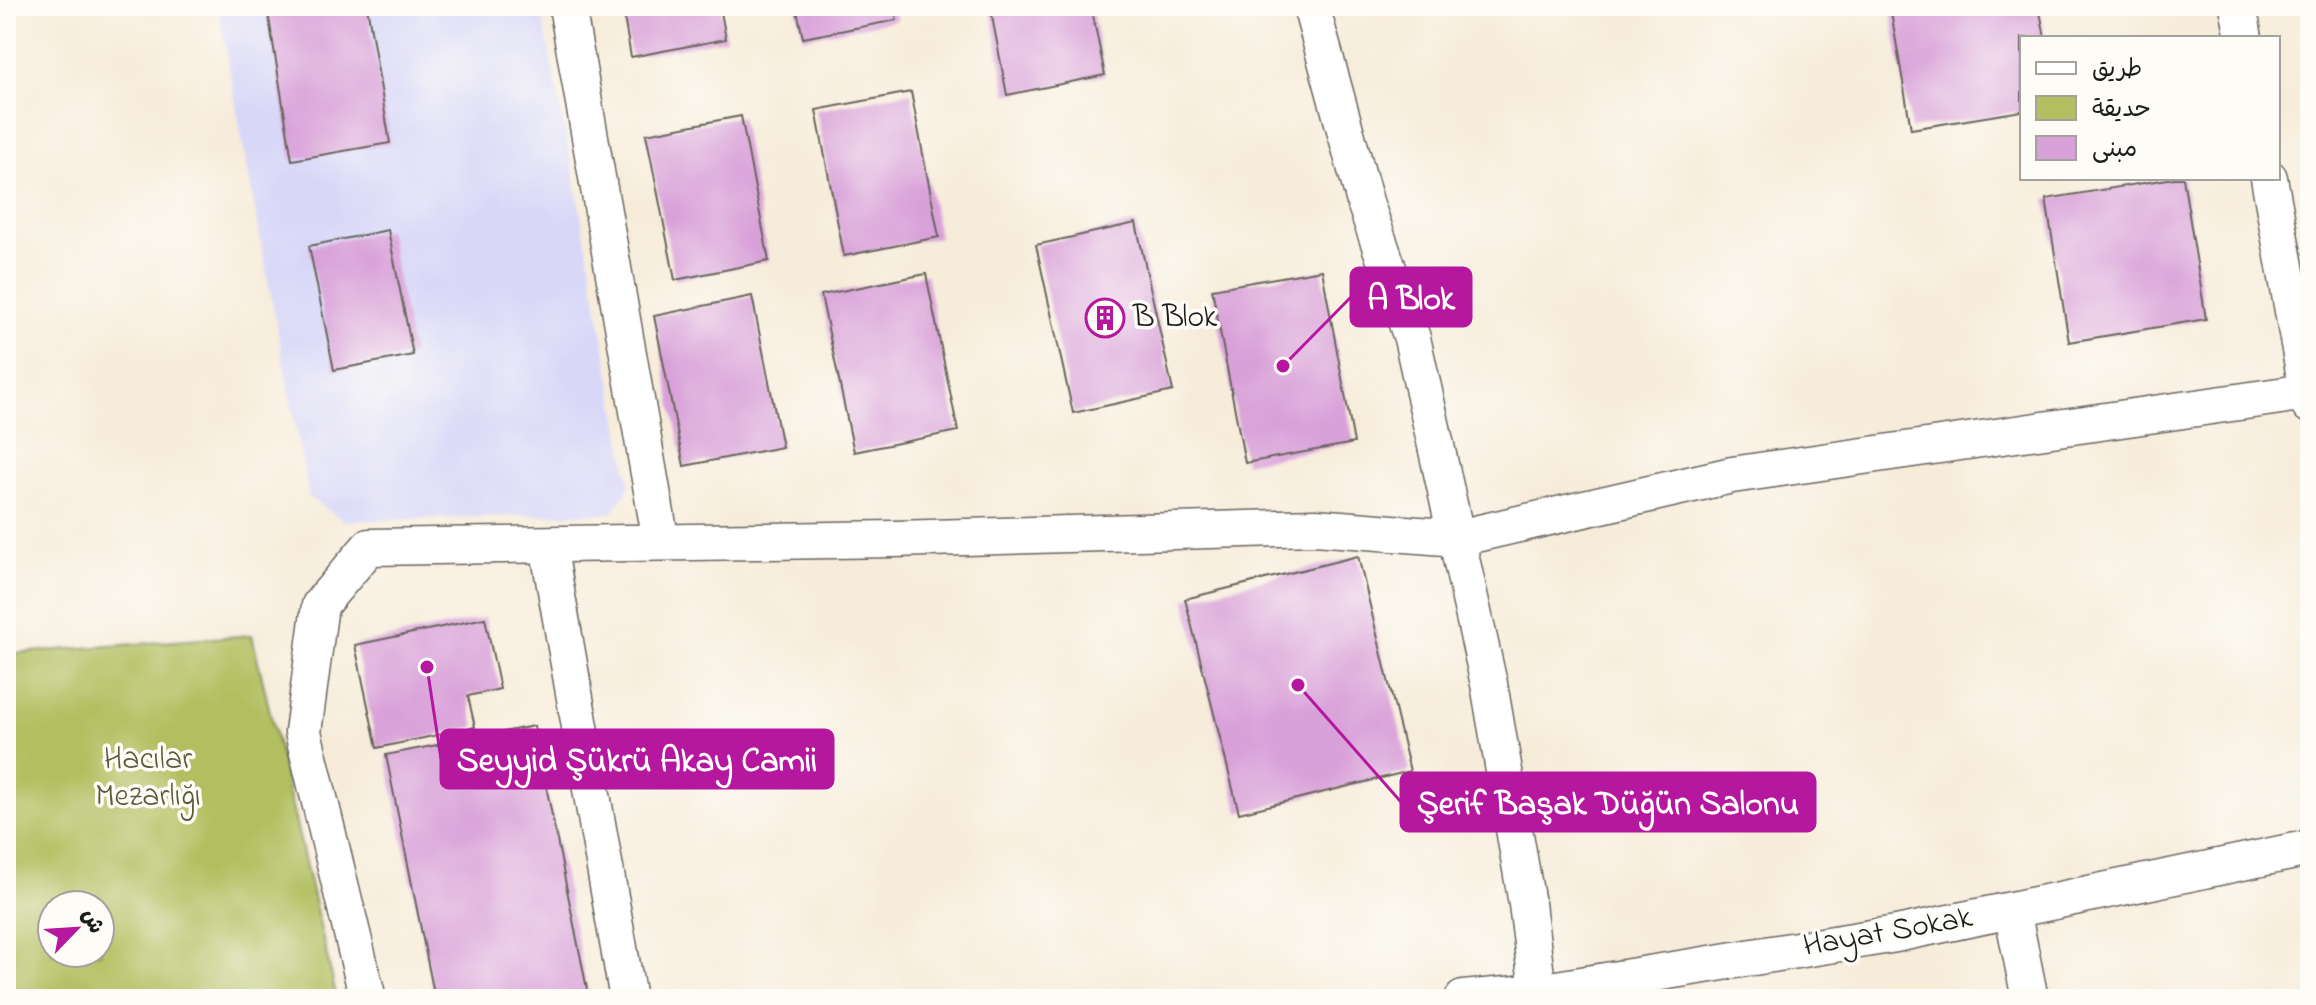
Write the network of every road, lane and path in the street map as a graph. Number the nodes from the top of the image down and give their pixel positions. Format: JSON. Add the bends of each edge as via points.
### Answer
{"nodes":[{"id":1,"x":567,"y":6,"type":"edge"},
{"id":2,"x":1311,"y":6,"type":"edge"},
{"id":3,"x":2238,"y":6,"type":"edge"},
{"id":4,"x":2244,"y":36,"type":"edge"},
{"id":5,"x":2269,"y":180,"type":"edge"},
{"id":6,"x":2308,"y":398,"type":"edge"},
{"id":7,"x":1458,"y":538,"type":"junction"},
{"id":8,"x":661,"y":542,"type":"junction"},
{"id":9,"x":548,"y":545,"type":"junction"},
{"id":10,"x":2310,"y":848,"type":"edge"},
{"id":11,"x":2012,"y":910,"type":"junction"},
{"id":12,"x":1538,"y":995,"type":"edge"},
{"id":13,"x":368,"y":999,"type":"edge"},
{"id":14,"x":628,"y":999,"type":"edge"},
{"id":15,"x":1463,"y":999,"type":"edge"},
{"id":16,"x":2030,"y":999,"type":"edge"}],
"edges":[{"from":1,"to":8,"type":"street"},
{"from":2,"to":7,"type":"street","via":[[1365,202],[1412,338]]},
{"from":3,"to":4,"type":"street"},
{"from":5,"to":6,"type":"street"},
{"from":6,"to":7,"type":"street","via":[[1732,475]]},
{"from":7,"to":8,"type":"street","via":[[1315,527]]},
{"from":7,"to":12,"type":"street","via":[[1527,904]]},
{"from":8,"to":9,"type":"street"},
{"from":9,"to":13,"type":"street","via":[[369,547],[320,605],[303,732]]},
{"from":9,"to":14,"type":"street"},
{"from":10,"to":11,"type":"street","name":"Hayat Sokak"},
{"from":11,"to":12,"type":"street","name":"Hayat Sokak"},
{"from":11,"to":16,"type":"street"},
{"from":12,"to":15,"type":"street","name":"Hayat Sokak"}]}
